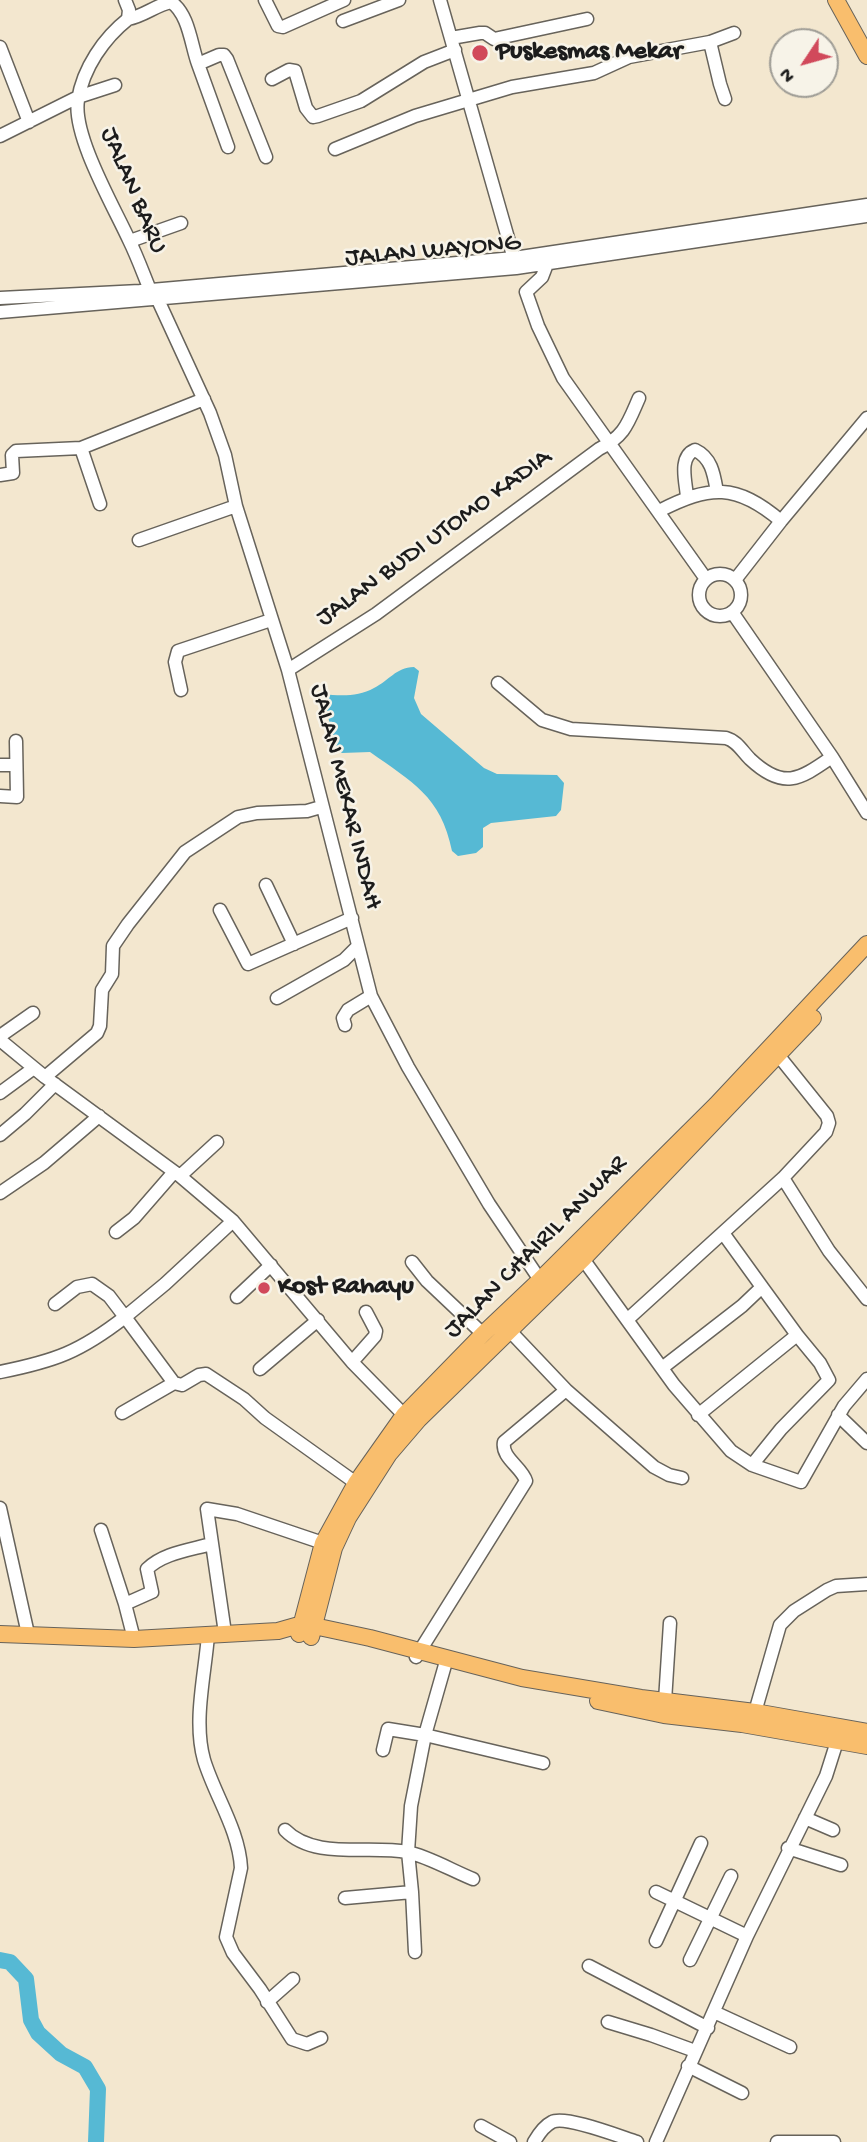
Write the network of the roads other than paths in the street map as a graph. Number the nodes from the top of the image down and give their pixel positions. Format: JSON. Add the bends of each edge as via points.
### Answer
{"nodes":[{"id":1,"x":125,"y":0,"type":"edge"},
{"id":2,"x":265,"y":0,"type":"edge"},
{"id":3,"x":344,"y":0,"type":"edge"},
{"id":4,"x":399,"y":0,"type":"edge"},
{"id":5,"x":440,"y":0,"type":"edge"},
{"id":6,"x":839,"y":1,"type":"edge"},
{"id":7,"x":128,"y":19,"type":"junction"},
{"id":8,"x":587,"y":19,"type":"dead end"},
{"id":9,"x":342,"y":21,"type":"dead end"},
{"id":10,"x":734,"y":33,"type":"dead end"},
{"id":11,"x":710,"y":42,"type":"junction"},
{"id":12,"x":453,"y":44,"type":"junction"},
{"id":13,"x":0,"y":47,"type":"edge"},
{"id":14,"x":867,"y":56,"type":"edge"},
{"id":15,"x":198,"y":64,"type":"junction"},
{"id":16,"x":272,"y":79,"type":"dead end"},
{"id":17,"x":115,"y":85,"type":"dead end"},
{"id":18,"x":78,"y":97,"type":"junction"},
{"id":19,"x":725,"y":99,"type":"dead end"},
{"id":20,"x":470,"y":101,"type":"junction"},
{"id":21,"x":29,"y":122,"type":"junction"},
{"id":22,"x":0,"y":136,"type":"edge"},
{"id":23,"x":228,"y":147,"type":"dead end"},
{"id":24,"x":335,"y":149,"type":"dead end"},
{"id":25,"x":267,"y":158,"type":"dead end"},
{"id":26,"x":867,"y":205,"type":"edge"},
{"id":27,"x":867,"y":216,"type":"edge"},
{"id":28,"x":181,"y":223,"type":"dead end"},
{"id":29,"x":130,"y":241,"type":"junction"},
{"id":30,"x":515,"y":263,"type":"junction"},
{"id":31,"x":547,"y":264,"type":"junction"},
{"id":32,"x":154,"y":295,"type":"junction"},
{"id":33,"x":5,"y":298,"type":"edge"},
{"id":34,"x":6,"y":312,"type":"edge"},
{"id":35,"x":639,"y":398,"type":"dead end"},
{"id":36,"x":204,"y":399,"type":"junction"},
{"id":37,"x":867,"y":418,"type":"edge"},
{"id":38,"x":608,"y":444,"type":"junction"},
{"id":39,"x":81,"y":448,"type":"junction"},
{"id":40,"x":0,"y":475,"type":"edge"},
{"id":41,"x":717,"y":492,"type":"junction"},
{"id":42,"x":687,"y":497,"type":"junction"},
{"id":43,"x":100,"y":504,"type":"dead end"},
{"id":44,"x":236,"y":506,"type":"junction"},
{"id":45,"x":659,"y":511,"type":"junction"},
{"id":46,"x":781,"y":521,"type":"junction"},
{"id":47,"x":139,"y":540,"type":"dead end"},
{"id":48,"x":706,"y":579,"type":"junction"},
{"id":49,"x":735,"y":580,"type":"junction"},
{"id":50,"x":732,"y":612,"type":"junction"},
{"id":51,"x":271,"y":620,"type":"junction"},
{"id":52,"x":288,"y":670,"type":"junction"},
{"id":53,"x":498,"y":683,"type":"dead end"},
{"id":54,"x":181,"y":690,"type":"dead end"},
{"id":55,"x":16,"y":741,"type":"dead end"},
{"id":56,"x":832,"y":757,"type":"junction"},
{"id":57,"x":0,"y":765,"type":"edge"},
{"id":58,"x":16,"y":765,"type":"junction"},
{"id":59,"x":0,"y":796,"type":"edge"},
{"id":60,"x":321,"y":807,"type":"junction"},
{"id":61,"x":867,"y":813,"type":"edge"},
{"id":62,"x":266,"y":885,"type":"dead end"},
{"id":63,"x":220,"y":910,"type":"dead end"},
{"id":64,"x":352,"y":918,"type":"junction"},
{"id":65,"x":294,"y":943,"type":"junction"},
{"id":66,"x":867,"y":944,"type":"edge"},
{"id":67,"x":359,"y":946,"type":"junction"},
{"id":68,"x":867,"y":960,"type":"edge"},
{"id":69,"x":370,"y":996,"type":"junction"},
{"id":70,"x":277,"y":998,"type":"dead end"},
{"id":71,"x":33,"y":1013,"type":"dead end"},
{"id":72,"x":345,"y":1025,"type":"dead end"},
{"id":73,"x":0,"y":1038,"type":"edge"},
{"id":74,"x":778,"y":1055,"type":"junction"},
{"id":75,"x":34,"y":1068,"type":"junction"},
{"id":76,"x":50,"y":1080,"type":"junction"},
{"id":77,"x":0,"y":1093,"type":"edge"},
{"id":78,"x":99,"y":1116,"type":"junction"},
{"id":79,"x":0,"y":1135,"type":"edge"},
{"id":80,"x":217,"y":1142,"type":"dead end"},
{"id":81,"x":177,"y":1174,"type":"junction"},
{"id":82,"x":783,"y":1178,"type":"junction"},
{"id":83,"x":0,"y":1193,"type":"edge"},
{"id":84,"x":616,"y":1214,"type":"junction"},
{"id":85,"x":233,"y":1221,"type":"junction"},
{"id":86,"x":116,"y":1232,"type":"dead end"},
{"id":87,"x":723,"y":1233,"type":"junction"},
{"id":88,"x":583,"y":1259,"type":"junction"},
{"id":89,"x":412,"y":1262,"type":"dead end"},
{"id":90,"x":271,"y":1265,"type":"junction"},
{"id":91,"x":540,"y":1280,"type":"junction"},
{"id":92,"x":762,"y":1287,"type":"junction"},
{"id":93,"x":237,"y":1297,"type":"dead end"},
{"id":94,"x":867,"y":1299,"type":"edge"},
{"id":95,"x":55,"y":1304,"type":"dead end"},
{"id":96,"x":366,"y":1312,"type":"dead end"},
{"id":97,"x":125,"y":1317,"type":"junction"},
{"id":98,"x":628,"y":1319,"type":"junction"},
{"id":99,"x":318,"y":1320,"type":"junction"},
{"id":100,"x":509,"y":1330,"type":"junction"},
{"id":101,"x":483,"y":1334,"type":"junction"},
{"id":102,"x":797,"y":1335,"type":"junction"},
{"id":103,"x":352,"y":1362,"type":"junction"},
{"id":104,"x":662,"y":1368,"type":"junction"},
{"id":105,"x":260,"y":1369,"type":"dead end"},
{"id":106,"x":0,"y":1372,"type":"edge"},
{"id":107,"x":867,"y":1379,"type":"edge"},
{"id":108,"x":174,"y":1382,"type":"junction"},
{"id":109,"x":566,"y":1390,"type":"junction"},
{"id":110,"x":122,"y":1413,"type":"dead end"},
{"id":111,"x":404,"y":1415,"type":"junction"},
{"id":112,"x":698,"y":1415,"type":"junction"},
{"id":113,"x":838,"y":1415,"type":"junction"},
{"id":114,"x":866,"y":1439,"type":"edge"},
{"id":115,"x":752,"y":1465,"type":"junction"},
{"id":116,"x":682,"y":1478,"type":"dead end"},
{"id":117,"x":356,"y":1483,"type":"junction"},
{"id":118,"x":0,"y":1508,"type":"edge"},
{"id":119,"x":101,"y":1530,"type":"dead end"},
{"id":120,"x":323,"y":1543,"type":"junction"},
{"id":121,"x":211,"y":1544,"type":"junction"},
{"id":122,"x":867,"y":1584,"type":"edge"},
{"id":123,"x":125,"y":1604,"type":"junction"},
{"id":124,"x":670,"y":1623,"type":"dead end"},
{"id":125,"x":302,"y":1630,"type":"junction"},
{"id":126,"x":225,"y":1633,"type":"junction"},
{"id":127,"x":0,"y":1634,"type":"edge"},
{"id":128,"x":28,"y":1634,"type":"junction"},
{"id":129,"x":208,"y":1636,"type":"junction"},
{"id":130,"x":134,"y":1639,"type":"junction"},
{"id":131,"x":418,"y":1654,"type":"junction"},
{"id":132,"x":445,"y":1665,"type":"junction"},
{"id":133,"x":665,"y":1701,"type":"junction"},
{"id":134,"x":754,"y":1712,"type":"junction"},
{"id":135,"x":867,"y":1732,"type":"edge"},
{"id":136,"x":840,"y":1733,"type":"junction"},
{"id":137,"x":425,"y":1735,"type":"junction"},
{"id":138,"x":867,"y":1746,"type":"edge"},
{"id":139,"x":383,"y":1750,"type":"dead end"},
{"id":140,"x":543,"y":1763,"type":"dead end"},
{"id":141,"x":805,"y":1818,"type":"junction"},
{"id":142,"x":285,"y":1830,"type":"dead end"},
{"id":143,"x":833,"y":1830,"type":"dead end"},
{"id":144,"x":701,"y":1843,"type":"dead end"},
{"id":145,"x":788,"y":1848,"type":"junction"},
{"id":146,"x":408,"y":1852,"type":"junction"},
{"id":147,"x":841,"y":1865,"type":"dead end"},
{"id":148,"x":731,"y":1876,"type":"dead end"},
{"id":149,"x":473,"y":1879,"type":"dead end"},
{"id":150,"x":412,"y":1892,"type":"junction"},
{"id":151,"x":656,"y":1892,"type":"dead end"},
{"id":152,"x":345,"y":1898,"type":"dead end"},
{"id":153,"x":674,"y":1902,"type":"junction"},
{"id":154,"x":709,"y":1920,"type":"junction"},
{"id":155,"x":747,"y":1936,"type":"junction"},
{"id":156,"x":656,"y":1941,"type":"dead end"},
{"id":157,"x":415,"y":1952,"type":"dead end"},
{"id":158,"x":690,"y":1960,"type":"dead end"},
{"id":159,"x":589,"y":1966,"type":"dead end"},
{"id":160,"x":293,"y":1979,"type":"dead end"},
{"id":161,"x":267,"y":2001,"type":"junction"},
{"id":162,"x":714,"y":2012,"type":"junction"},
{"id":163,"x":608,"y":2022,"type":"dead end"},
{"id":164,"x":708,"y":2028,"type":"junction"},
{"id":165,"x":321,"y":2038,"type":"dead end"},
{"id":166,"x":790,"y":2047,"type":"dead end"},
{"id":167,"x":695,"y":2051,"type":"junction"},
{"id":168,"x":688,"y":2066,"type":"junction"},
{"id":169,"x":742,"y":2093,"type":"dead end"},
{"id":170,"x":481,"y":2126,"type":"dead end"},
{"id":171,"x":510,"y":2142,"type":"edge"},
{"id":172,"x":534,"y":2142,"type":"edge"},
{"id":173,"x":637,"y":2142,"type":"edge"},
{"id":174,"x":656,"y":2142,"type":"edge"},
{"id":175,"x":777,"y":2142,"type":"edge"},
{"id":176,"x":834,"y":2142,"type":"edge"}],
"edges":[{"from":1,"to":7,"type":"street"},
{"from":2,"to":3,"type":"street","via":[[278,26],[283,27]]},
{"from":4,"to":9,"type":"street"},
{"from":5,"to":12,"type":"street"},
{"from":6,"to":14,"type":"main road"},
{"from":7,"to":15,"type":"street","via":[[171,2],[181,12]]},
{"from":7,"to":18,"type":"street","name":"JALAN BARU","via":[[99,51]]},
{"from":8,"to":12,"type":"street","via":[[494,39],[480,33]]},
{"from":10,"to":11,"type":"street"},
{"from":11,"to":19,"type":"street"},
{"from":11,"to":20,"type":"street","via":[[640,54],[594,73],[512,86]]},
{"from":12,"to":16,"type":"street","via":[[361,101],[313,117],[295,71]]},
{"from":12,"to":20,"type":"street"},
{"from":13,"to":21,"type":"street"},
{"from":15,"to":23,"type":"street"},
{"from":15,"to":25,"type":"street","via":[[219,55],[227,59]]},
{"from":17,"to":18,"type":"street"},
{"from":18,"to":21,"type":"street"},
{"from":18,"to":29,"type":"street","name":"JALAN BARU","via":[[83,138]]},
{"from":20,"to":24,"type":"street","via":[[415,116]]},
{"from":20,"to":30,"type":"street"},
{"from":21,"to":22,"type":"street"},
{"from":26,"to":30,"type":"street","name":"JALAN WAYONG"},
{"from":27,"to":31,"type":"street","name":"JALAN WAYONG"},
{"from":28,"to":29,"type":"street"},
{"from":29,"to":32,"type":"street","name":"JALAN BARU"},
{"from":30,"to":31,"type":"street","name":"JALAN WAYONG"},
{"from":30,"to":32,"type":"street","name":"JALAN WAYONG"},
{"from":31,"to":38,"type":"street","via":[[542,277],[526,292],[562,379]]},
{"from":32,"to":33,"type":"street","name":"JALAN WAYONG"},
{"from":32,"to":34,"type":"street","name":"JALAN WAYONG"},
{"from":32,"to":36,"type":"street","name":"JALAN MEKAR INDAH"},
{"from":33,"to":34,"type":"street"},
{"from":35,"to":38,"type":"street","name":"JALAN BUDI UTOMO KADIA","via":[[626,427]]},
{"from":36,"to":39,"type":"street"},
{"from":36,"to":44,"type":"street","name":"JALAN MEKAR INDAH","via":[[225,455]]},
{"from":37,"to":46,"type":"street"},
{"from":38,"to":45,"type":"street"},
{"from":38,"to":52,"type":"street","name":"JALAN BUDI UTOMO KADIA","via":[[376,614]]},
{"from":39,"to":40,"type":"street","via":[[16,451],[13,473]]},
{"from":39,"to":43,"type":"street"},
{"from":41,"to":42,"type":"street"},
{"from":41,"to":42,"type":"street","via":[[712,467],[695,450],[686,458]]},
{"from":41,"to":46,"type":"street","via":[[748,497]]},
{"from":42,"to":45,"type":"street"},
{"from":44,"to":47,"type":"street"},
{"from":44,"to":51,"type":"street","name":"JALAN MEKAR INDAH"},
{"from":45,"to":48,"type":"street"},
{"from":46,"to":49,"type":"street"},
{"from":48,"to":49,"type":"street","via":[[721,574]]},
{"from":48,"to":50,"type":"street","via":[[700,597],[704,607],[717,615]]},
{"from":49,"to":50,"type":"street","via":[[741,593]]},
{"from":50,"to":56,"type":"street"},
{"from":51,"to":52,"type":"street","name":"JALAN MEKAR INDAH"},
{"from":51,"to":54,"type":"street","via":[[178,651],[175,662]]},
{"from":52,"to":60,"type":"street","name":"JALAN MEKAR INDAH"},
{"from":53,"to":56,"type":"street","via":[[521,705],[555,725],[583,731],[726,738],[759,766],[790,780]]},
{"from":55,"to":58,"type":"street"},
{"from":56,"to":61,"type":"street"},
{"from":57,"to":58,"type":"street"},
{"from":58,"to":59,"type":"street","via":[[17,797]]},
{"from":60,"to":64,"type":"street","name":"JALAN MEKAR INDAH"},
{"from":60,"to":76,"type":"street","via":[[238,817],[184,852],[113,946],[112,975],[102,990],[97,1033]]},
{"from":62,"to":65,"type":"street"},
{"from":63,"to":65,"type":"street","via":[[248,964]]},
{"from":64,"to":65,"type":"street"},
{"from":64,"to":67,"type":"street","name":"JALAN MEKAR INDAH"},
{"from":66,"to":84,"type":"main road","name":"JALAN CHAIRIL ANWAR"},
{"from":67,"to":69,"type":"street","name":"JALAN MEKAR INDAH"},
{"from":67,"to":70,"type":"street","via":[[344,960]]},
{"from":68,"to":74,"type":"main road","name":"JALAN CHAIRIL ANWAR"},
{"from":69,"to":72,"type":"street","via":[[343,1015]]},
{"from":69,"to":91,"type":"street","name":"JALAN MEKAR INDAH","via":[[489,1204]]},
{"from":71,"to":73,"type":"street"},
{"from":73,"to":75,"type":"street"},
{"from":74,"to":82,"type":"street","via":[[830,1123]]},
{"from":74,"to":84,"type":"main road","name":"JALAN CHAIRIL ANWAR"},
{"from":75,"to":76,"type":"street"},
{"from":75,"to":77,"type":"street"},
{"from":76,"to":78,"type":"street"},
{"from":76,"to":79,"type":"street","via":[[33,1107]]},
{"from":78,"to":81,"type":"street"},
{"from":78,"to":83,"type":"street"},
{"from":80,"to":81,"type":"street"},
{"from":81,"to":85,"type":"street"},
{"from":81,"to":86,"type":"street"},
{"from":82,"to":87,"type":"street"},
{"from":82,"to":94,"type":"street","via":[[829,1251]]},
{"from":84,"to":88,"type":"main road","name":"JALAN CHAIRIL ANWAR"},
{"from":84,"to":91,"type":"main road","name":"JALAN CHAIRIL ANWAR"},
{"from":85,"to":90,"type":"street"},
{"from":85,"to":97,"type":"street"},
{"from":87,"to":92,"type":"street"},
{"from":87,"to":98,"type":"street"},
{"from":88,"to":98,"type":"street"},
{"from":88,"to":100,"type":"main road","name":"JALAN CHAIRIL ANWAR"},
{"from":89,"to":101,"type":"street"},
{"from":90,"to":93,"type":"street"},
{"from":90,"to":99,"type":"street"},
{"from":91,"to":101,"type":"main road","name":"JALAN CHAIRIL ANWAR"},
{"from":92,"to":102,"type":"street"},
{"from":92,"to":104,"type":"street"},
{"from":95,"to":97,"type":"street","via":[[77,1287],[92,1284],[110,1297]]},
{"from":96,"to":103,"type":"street","via":[[375,1336]]},
{"from":97,"to":106,"type":"street","via":[[67,1355]]},
{"from":97,"to":108,"type":"street"},
{"from":98,"to":104,"type":"street"},
{"from":99,"to":103,"type":"street"},
{"from":99,"to":105,"type":"street"},
{"from":100,"to":109,"type":"street"},
{"from":100,"to":125,"type":"main road","name":"JALAN CHAIRIL ANWAR","via":[[389,1454],[354,1507]]},
{"from":101,"to":111,"type":"main road","name":"JALAN CHAIRIL ANWAR"},
{"from":102,"to":112,"type":"street"},
{"from":102,"to":115,"type":"street","via":[[829,1380]]},
{"from":103,"to":111,"type":"street"},
{"from":104,"to":112,"type":"street"},
{"from":107,"to":113,"type":"street"},
{"from":108,"to":110,"type":"street"},
{"from":108,"to":117,"type":"street","via":[[182,1385],[202,1373],[209,1376]]},
{"from":109,"to":116,"type":"street","via":[[654,1467]]},
{"from":109,"to":131,"type":"street","via":[[504,1442],[502,1447],[526,1481]]},
{"from":111,"to":117,"type":"main road","name":"JALAN CHAIRIL ANWAR"},
{"from":112,"to":115,"type":"street","via":[[730,1451]]},
{"from":113,"to":114,"type":"street"},
{"from":113,"to":115,"type":"street","via":[[801,1482]]},
{"from":117,"to":120,"type":"main road","name":"JALAN CHAIRIL ANWAR"},
{"from":118,"to":128,"type":"street"},
{"from":119,"to":123,"type":"street"},
{"from":120,"to":121,"type":"street","via":[[208,1508]]},
{"from":120,"to":125,"type":"main road","name":"JALAN CHAIRIL ANWAR"},
{"from":121,"to":123,"type":"street","via":[[150,1566],[146,1571],[152,1592]]},
{"from":121,"to":126,"type":"street"},
{"from":122,"to":134,"type":"street","via":[[827,1590],[780,1625]]},
{"from":123,"to":130,"type":"street"},
{"from":124,"to":133,"type":"street"},
{"from":125,"to":126,"type":"main road"},
{"from":125,"to":131,"type":"main road"},
{"from":126,"to":129,"type":"main road"},
{"from":127,"to":128,"type":"main road"},
{"from":128,"to":130,"type":"main road"},
{"from":129,"to":130,"type":"main road"},
{"from":129,"to":161,"type":"street","via":[[201,1744],[241,1868],[226,1937]]},
{"from":131,"to":132,"type":"main road"},
{"from":131,"to":133,"type":"main road","via":[[522,1678]]},
{"from":132,"to":136,"type":"main road","via":[[516,1685],[664,1715]]},
{"from":132,"to":137,"type":"street"},
{"from":133,"to":134,"type":"main road"},
{"from":134,"to":136,"type":"main road"},
{"from":135,"to":136,"type":"main road"},
{"from":136,"to":138,"type":"main road"},
{"from":136,"to":141,"type":"street"},
{"from":137,"to":139,"type":"street","via":[[388,1729]]},
{"from":137,"to":140,"type":"street"},
{"from":137,"to":146,"type":"street","via":[[413,1787]]},
{"from":141,"to":143,"type":"street"},
{"from":141,"to":145,"type":"street"},
{"from":142,"to":146,"type":"street","via":[[299,1842],[328,1848]]},
{"from":144,"to":153,"type":"street"},
{"from":145,"to":147,"type":"street"},
{"from":145,"to":155,"type":"street"},
{"from":146,"to":149,"type":"street"},
{"from":146,"to":150,"type":"street"},
{"from":148,"to":154,"type":"street"},
{"from":150,"to":152,"type":"street"},
{"from":150,"to":157,"type":"street"},
{"from":151,"to":153,"type":"street"},
{"from":153,"to":154,"type":"street"},
{"from":153,"to":156,"type":"street"},
{"from":154,"to":155,"type":"street"},
{"from":154,"to":158,"type":"street"},
{"from":155,"to":162,"type":"street"},
{"from":159,"to":164,"type":"street"},
{"from":160,"to":161,"type":"street"},
{"from":161,"to":165,"type":"street","via":[[292,2039],[307,2044]]},
{"from":162,"to":164,"type":"street"},
{"from":162,"to":166,"type":"street"},
{"from":163,"to":167,"type":"street"},
{"from":164,"to":167,"type":"street"},
{"from":167,"to":168,"type":"street"},
{"from":168,"to":169,"type":"street"},
{"from":168,"to":174,"type":"street"},
{"from":170,"to":171,"type":"street"},
{"from":172,"to":173,"type":"street","via":[[549,2123],[559,2120]]},
{"from":175,"to":176,"type":"street"}]}
